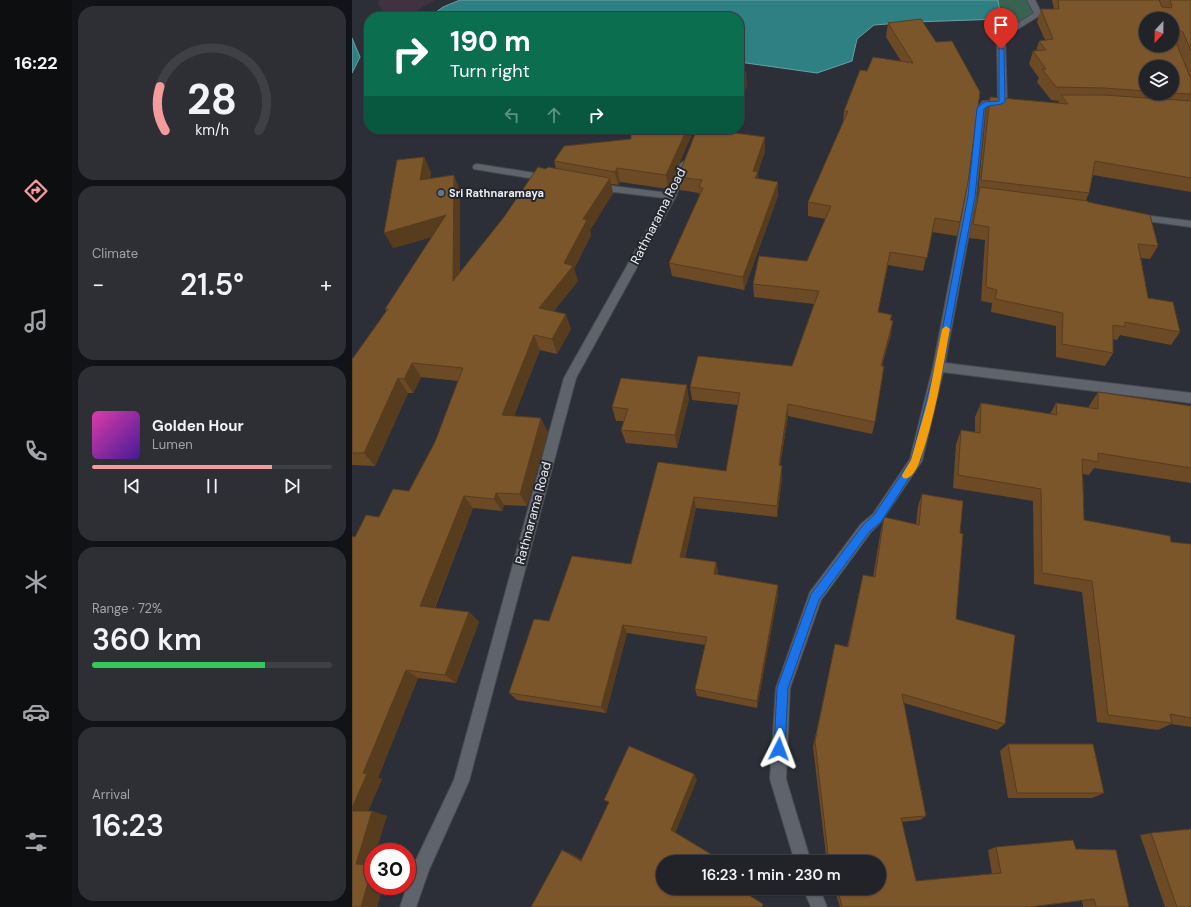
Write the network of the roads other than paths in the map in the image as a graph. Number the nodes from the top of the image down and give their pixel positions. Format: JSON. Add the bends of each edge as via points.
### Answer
{"nodes":[{"id":1,"x":1031,"y":0,"type":"edge"},
{"id":2,"x":688,"y":156,"type":"edge"},
{"id":3,"x":477,"y":167,"type":"dead end"},
{"id":4,"x":553,"y":179,"type":"edge"},
{"id":5,"x":592,"y":186,"type":"edge"},
{"id":6,"x":671,"y":196,"type":"junction"},
{"id":7,"x":1128,"y":216,"type":"edge"},
{"id":8,"x":1191,"y":224,"type":"edge"},
{"id":9,"x":939,"y":367,"type":"junction"},
{"id":10,"x":1191,"y":398,"type":"edge"},
{"id":11,"x":801,"y":855,"type":"edge"},
{"id":12,"x":814,"y":895,"type":"edge"},
{"id":13,"x":408,"y":907,"type":"edge"},
{"id":14,"x":819,"y":907,"type":"edge"}],
"edges":[{"from":1,"to":9,"type":"street","via":[[1038,14],[1001,36],[1005,103],[986,103],[981,108],[975,197]]},
{"from":2,"to":6,"type":"street","name":"Rathnarama Road"},
{"from":3,"to":4,"type":"street"},
{"from":5,"to":6,"type":"street"},
{"from":6,"to":13,"type":"street","name":"Rathnarama Road","via":[[570,378],[461,781],[421,868]]},
{"from":7,"to":8,"type":"street"},
{"from":9,"to":10,"type":"street"},
{"from":9,"to":11,"type":"street","via":[[916,461],[877,518],[866,528],[815,597],[783,688],[778,779]]},
{"from":12,"to":14,"type":"street"}]}
